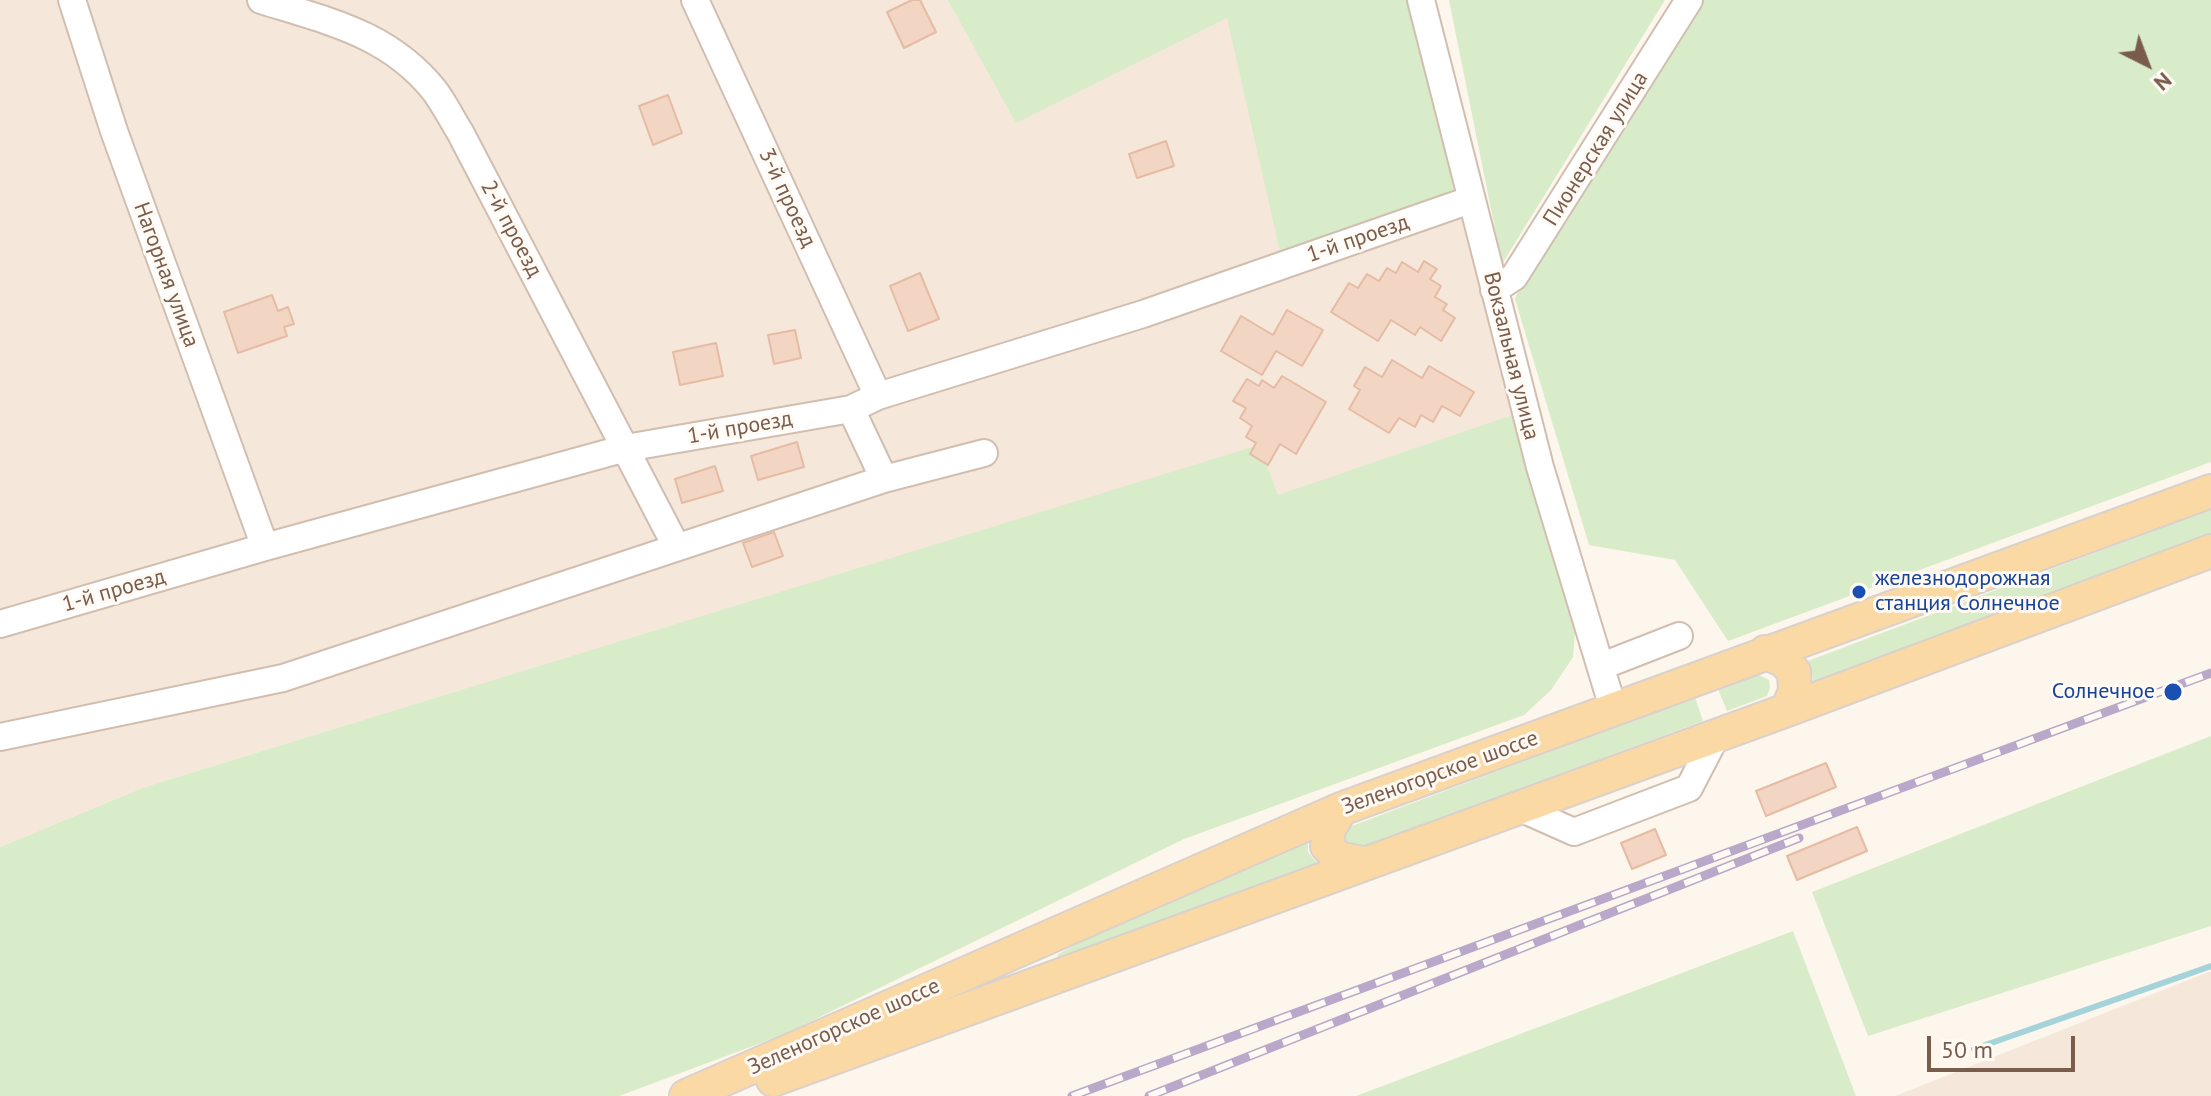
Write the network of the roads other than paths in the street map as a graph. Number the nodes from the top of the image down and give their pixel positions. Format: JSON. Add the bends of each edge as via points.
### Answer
{"nodes":[{"id":1,"x":72,"y":0,"type":"edge"},
{"id":2,"x":261,"y":0,"type":"edge"},
{"id":3,"x":695,"y":0,"type":"edge"},
{"id":4,"x":1421,"y":0,"type":"edge"},
{"id":5,"x":1689,"y":0,"type":"edge"},
{"id":6,"x":1470,"y":200,"type":"junction"},
{"id":7,"x":1494,"y":290,"type":"junction"},
{"id":8,"x":878,"y":396,"type":"junction"},
{"id":9,"x":851,"y":409,"type":"junction"},
{"id":10,"x":626,"y":448,"type":"junction"},
{"id":11,"x":984,"y":453,"type":"dead end"},
{"id":12,"x":884,"y":479,"type":"junction"},
{"id":13,"x":2211,"y":491,"type":"edge"},
{"id":14,"x":676,"y":546,"type":"junction"},
{"id":15,"x":265,"y":547,"type":"junction"},
{"id":16,"x":2211,"y":551,"type":"edge"},
{"id":17,"x":0,"y":624,"type":"edge"},
{"id":18,"x":1679,"y":636,"type":"dead end"},
{"id":19,"x":1765,"y":652,"type":"junction"},
{"id":20,"x":1602,"y":666,"type":"junction"},
{"id":21,"x":1613,"y":708,"type":"junction"},
{"id":22,"x":1787,"y":710,"type":"junction"},
{"id":23,"x":1716,"y":736,"type":"junction"},
{"id":24,"x":0,"y":737,"type":"edge"},
{"id":25,"x":1518,"y":807,"type":"junction"},
{"id":26,"x":1341,"y":809,"type":"junction"},
{"id":27,"x":1362,"y":863,"type":"junction"},
{"id":28,"x":686,"y":1096,"type":"edge"},
{"id":29,"x":728,"y":1096,"type":"edge"}],
"edges":[{"from":1,"to":15,"type":"street","name":"Нагорная улица"},
{"from":2,"to":10,"type":"street","name":"2-й проезд","via":[[363,33],[405,60],[434,91]]},
{"from":3,"to":8,"type":"street","name":"3-й проезд"},
{"from":4,"to":6,"type":"street","name":"Вокзальная улица"},
{"from":5,"to":7,"type":"street","name":"Пионерская улица","via":[[1514,277]]},
{"from":6,"to":7,"type":"street","name":"Вокзальная улица"},
{"from":6,"to":8,"type":"street","name":"1-й проезд","via":[[1143,314]]},
{"from":7,"to":20,"type":"street","name":"Вокзальная улица","via":[[1540,467]]},
{"from":8,"to":9,"type":"street","name":"1-й проезд"},
{"from":9,"to":10,"type":"street","name":"1-й проезд"},
{"from":9,"to":12,"type":"street"},
{"from":10,"to":14,"type":"street","name":"2-й проезд"},
{"from":10,"to":15,"type":"street","name":"1-й проезд"},
{"from":11,"to":12,"type":"street"},
{"from":12,"to":14,"type":"street"},
{"from":13,"to":19,"type":"main road","name":"Зеленогорское шоссе"},
{"from":14,"to":24,"type":"street","via":[[283,678]]},
{"from":15,"to":17,"type":"street","name":"1-й проезд"},
{"from":16,"to":22,"type":"main road","name":"Зеленогорское шоссе"},
{"from":18,"to":20,"type":"street"},
{"from":19,"to":21,"type":"main road","name":"Зеленогорское шоссе"},
{"from":19,"to":22,"type":"main road","via":[[1794,672],[1795,691]]},
{"from":20,"to":21,"type":"street","name":"Вокзальная улица"},
{"from":21,"to":26,"type":"main road","name":"Зеленогорское шоссе"},
{"from":22,"to":23,"type":"main road","name":"Зеленогорское шоссе"},
{"from":23,"to":25,"type":"main road","name":"Зеленогорское шоссе"},
{"from":23,"to":25,"type":"street","via":[[1689,788],[1574,832]]},
{"from":25,"to":27,"type":"main road","name":"Зеленогорское шоссе"},
{"from":26,"to":27,"type":"main road","via":[[1329,829],[1327,846],[1338,858]]},
{"from":26,"to":28,"type":"main road","name":"Зеленогорское шоссе"},
{"from":27,"to":29,"type":"main road","name":"Зеленогорское шоссе"}]}
